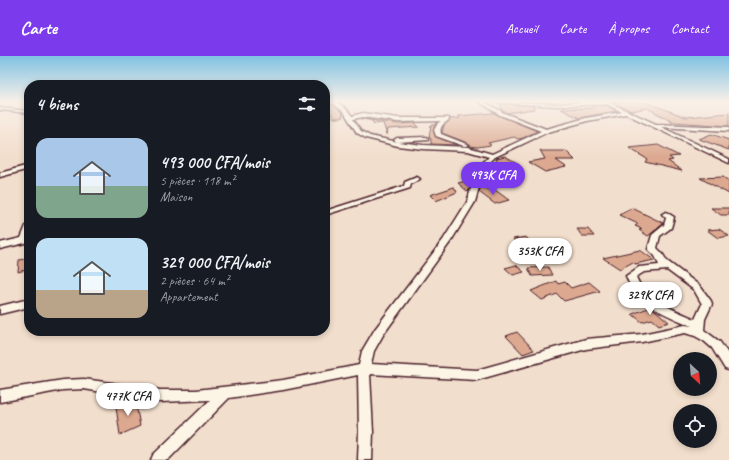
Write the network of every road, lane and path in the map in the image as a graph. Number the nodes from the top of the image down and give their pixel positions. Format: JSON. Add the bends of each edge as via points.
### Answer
{"nodes":[{"id":1,"x":352,"y":120,"type":"edge"},
{"id":2,"x":446,"y":120,"type":"edge"},
{"id":3,"x":517,"y":120,"type":"edge"},
{"id":4,"x":587,"y":120,"type":"edge"},
{"id":5,"x":644,"y":120,"type":"edge"},
{"id":6,"x":652,"y":124,"type":"junction"},
{"id":7,"x":729,"y":129,"type":"edge"},
{"id":8,"x":546,"y":131,"type":"junction"},
{"id":9,"x":368,"y":136,"type":"junction"},
{"id":10,"x":426,"y":139,"type":"dead end"},
{"id":11,"x":472,"y":150,"type":"junction"},
{"id":12,"x":493,"y":156,"type":"junction"},
{"id":13,"x":729,"y":161,"type":"edge"},
{"id":14,"x":24,"y":168,"type":"edge"},
{"id":15,"x":0,"y":175,"type":"edge"},
{"id":16,"x":417,"y":179,"type":"dead end"},
{"id":17,"x":330,"y":211,"type":"edge"},
{"id":18,"x":666,"y":214,"type":"dead end"},
{"id":19,"x":24,"y":240,"type":"edge"},
{"id":20,"x":0,"y":246,"type":"edge"},
{"id":21,"x":668,"y":266,"type":"junction"},
{"id":22,"x":24,"y":304,"type":"edge"},
{"id":23,"x":0,"y":310,"type":"edge"},
{"id":24,"x":699,"y":328,"type":"junction"},
{"id":25,"x":729,"y":365,"type":"edge"},
{"id":26,"x":364,"y":369,"type":"junction"},
{"id":27,"x":226,"y":393,"type":"junction"},
{"id":28,"x":0,"y":396,"type":"edge"},
{"id":29,"x":158,"y":460,"type":"edge"},
{"id":30,"x":365,"y":460,"type":"edge"}],
"edges":[{"from":1,"to":9,"type":"street","via":[[360,132]]},
{"from":2,"to":11,"type":"street","via":[[440,124],[438,135],[470,146]]},
{"from":3,"to":8,"type":"street"},
{"from":4,"to":8,"type":"street"},
{"from":5,"to":6,"type":"street"},
{"from":6,"to":7,"type":"street"},
{"from":6,"to":13,"type":"street"},
{"from":8,"to":12,"type":"street"},
{"from":9,"to":10,"type":"street","via":[[398,140]]},
{"from":9,"to":11,"type":"street","via":[[398,144]]},
{"from":11,"to":12,"type":"street"},
{"from":12,"to":26,"type":"street","via":[[482,167],[471,202],[447,241],[379,332],[368,351]]},
{"from":14,"to":15,"type":"street"},
{"from":16,"to":17,"type":"street","via":[[408,183],[408,187]]},
{"from":18,"to":21,"type":"street","via":[[670,217],[668,226],[656,235],[652,249]]},
{"from":19,"to":20,"type":"street"},
{"from":21,"to":24,"type":"street","via":[[697,288],[707,304]]},
{"from":21,"to":24,"type":"street","via":[[642,269],[631,276],[632,284],[658,305]]},
{"from":22,"to":23,"type":"street"},
{"from":24,"to":25,"type":"street","via":[[716,345]]},
{"from":24,"to":26,"type":"street","via":[[586,344],[476,375]]},
{"from":26,"to":27,"type":"street"},
{"from":26,"to":30,"type":"street"},
{"from":27,"to":28,"type":"street","via":[[160,396],[84,384]]},
{"from":27,"to":29,"type":"street"}]}
